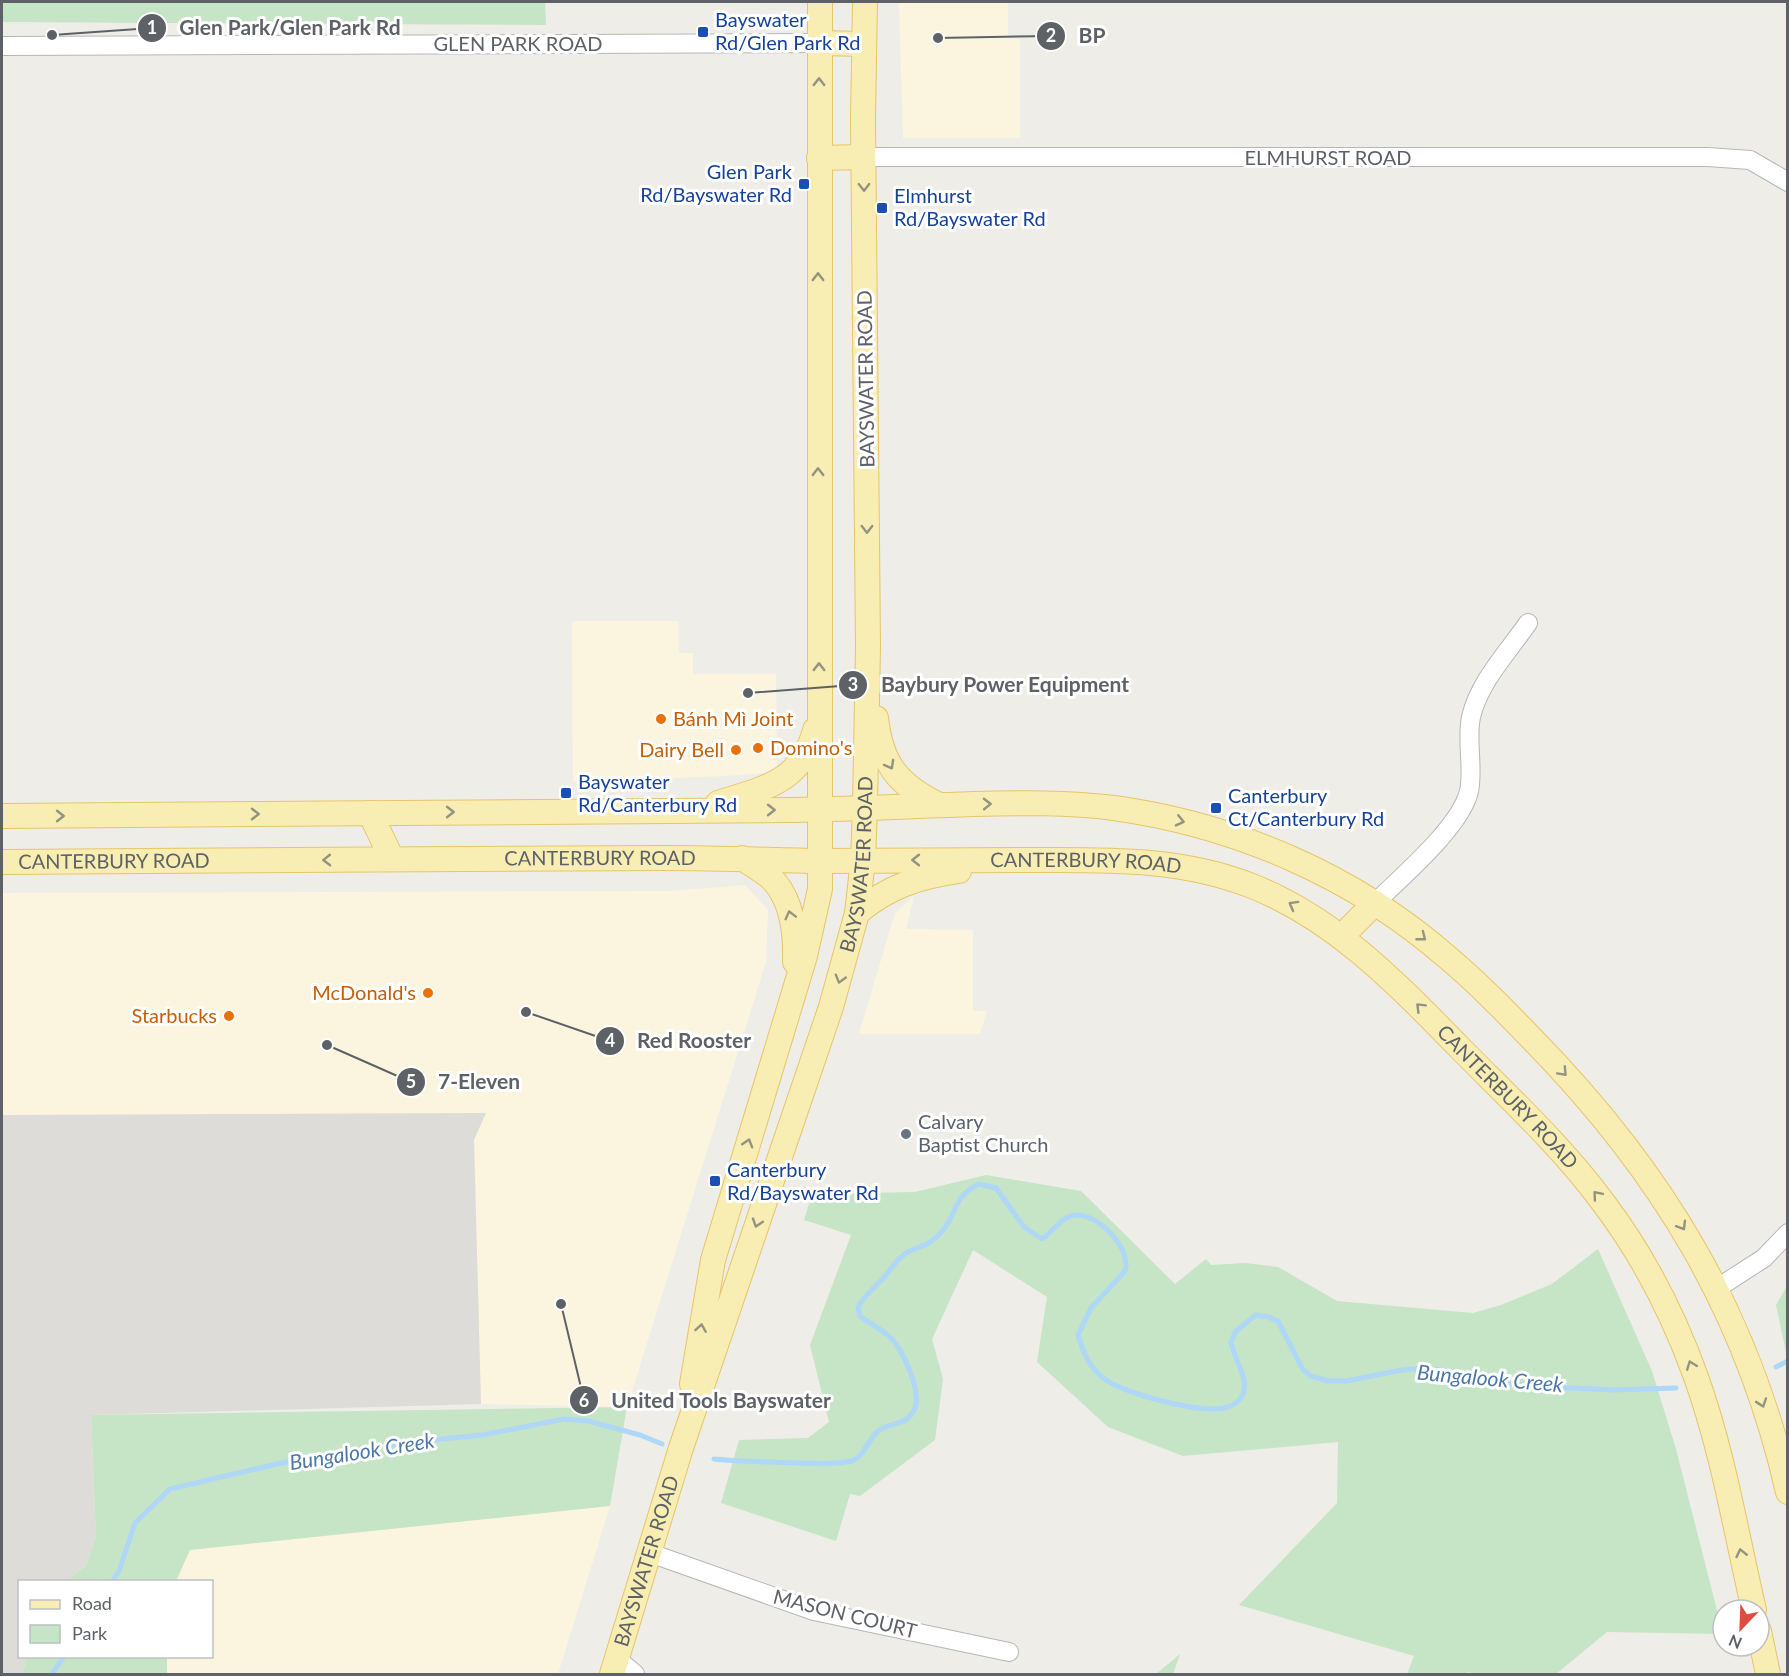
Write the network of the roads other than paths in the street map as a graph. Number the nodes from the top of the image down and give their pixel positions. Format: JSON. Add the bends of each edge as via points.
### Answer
{"nodes":[{"id":1,"x":819,"y":2,"type":"edge"},
{"id":2,"x":865,"y":2,"type":"edge"},
{"id":3,"x":819,"y":43,"type":"junction"},
{"id":4,"x":864,"y":44,"type":"junction"},
{"id":5,"x":2,"y":46,"type":"edge"},
{"id":6,"x":863,"y":157,"type":"junction"},
{"id":7,"x":819,"y":158,"type":"junction"},
{"id":8,"x":1788,"y":182,"type":"edge"},
{"id":9,"x":1528,"y":623,"type":"dead end"},
{"id":10,"x":868,"y":647,"type":"junction"},
{"id":11,"x":819,"y":713,"type":"junction"},
{"id":12,"x":939,"y":805,"type":"junction"},
{"id":13,"x":865,"y":807,"type":"junction"},
{"id":14,"x":821,"y":810,"type":"junction"},
{"id":15,"x":695,"y":811,"type":"junction"},
{"id":16,"x":370,"y":813,"type":"junction"},
{"id":17,"x":2,"y":816,"type":"edge"},
{"id":18,"x":742,"y":858,"type":"junction"},
{"id":19,"x":381,"y":859,"type":"junction"},
{"id":20,"x":862,"y":860,"type":"junction"},
{"id":21,"x":1027,"y":860,"type":"junction"},
{"id":22,"x":820,"y":861,"type":"junction"},
{"id":23,"x":2,"y":862,"type":"edge"},
{"id":24,"x":1375,"y":903,"type":"junction"},
{"id":25,"x":857,"y":913,"type":"junction"},
{"id":26,"x":1342,"y":936,"type":"junction"},
{"id":27,"x":794,"y":994,"type":"junction"},
{"id":28,"x":1788,"y":1233,"type":"edge"},
{"id":29,"x":711,"y":1270,"type":"junction"},
{"id":30,"x":738,"y":1284,"type":"junction"},
{"id":31,"x":1716,"y":1289,"type":"junction"},
{"id":32,"x":681,"y":1448,"type":"junction"},
{"id":33,"x":1788,"y":1492,"type":"edge"},
{"id":34,"x":650,"y":1553,"type":"junction"},
{"id":35,"x":1751,"y":1598,"type":"edge"},
{"id":36,"x":1008,"y":1652,"type":"dead end"},
{"id":37,"x":1765,"y":1658,"type":"edge"},
{"id":38,"x":614,"y":1666,"type":"edge"},
{"id":39,"x":635,"y":1674,"type":"edge"},
{"id":40,"x":1768,"y":1674,"type":"edge"}],
"edges":[{"from":1,"to":3,"type":"main road","name":"BAYSWATER ROAD"},
{"from":2,"to":4,"type":"main road","name":"BAYSWATER ROAD"},
{"from":3,"to":4,"type":"main road"},
{"from":3,"to":5,"type":"street","name":"GLEN PARK ROAD"},
{"from":7,"to":3,"type":"main road","name":"BAYSWATER ROAD","one_way":true},
{"from":4,"to":6,"type":"main road","name":"BAYSWATER ROAD"},
{"from":6,"to":7,"type":"main road"},
{"from":6,"to":8,"type":"street","name":"ELMHURST ROAD","via":[[1708,157],[1750,160]]},
{"from":6,"to":10,"type":"main road","name":"BAYSWATER ROAD","one_way":true},
{"from":11,"to":7,"type":"main road","name":"BAYSWATER ROAD","one_way":true},
{"from":9,"to":24,"type":"street","via":[[1478,696],[1471,719],[1469,792],[1457,817]]},
{"from":10,"to":12,"type":"main road","one_way":true,"via":[[878,738],[887,762],[904,784]]},
{"from":10,"to":13,"type":"main road","name":"BAYSWATER ROAD"},
{"from":11,"to":14,"type":"main road","name":"BAYSWATER ROAD"},
{"from":11,"to":15,"type":"main road","via":[[804,758],[792,773],[778,782]]},
{"from":12,"to":13,"type":"main road"},
{"from":12,"to":24,"type":"main road","one_way":true,"via":[[1067,804],[1114,808],[1210,828],[1282,854]]},
{"from":13,"to":14,"type":"main road"},
{"from":13,"to":20,"type":"main road","name":"BAYSWATER ROAD"},
{"from":15,"to":14,"type":"main road","one_way":true},
{"from":14,"to":22,"type":"main road","name":"BAYSWATER ROAD"},
{"from":16,"to":15,"type":"main road","one_way":true},
{"from":17,"to":16,"type":"main road","one_way":true},
{"from":16,"to":19,"type":"main road"},
{"from":18,"to":19,"type":"main road","name":"CANTERBURY ROAD"},
{"from":18,"to":22,"type":"main road","name":"CANTERBURY ROAD"},
{"from":27,"to":18,"type":"main road","one_way":true,"via":[[795,953],[787,905],[777,885]]},
{"from":19,"to":23,"type":"main road","name":"CANTERBURY ROAD","one_way":true},
{"from":21,"to":20,"type":"main road","name":"CANTERBURY ROAD","one_way":true},
{"from":20,"to":22,"type":"main road","name":"CANTERBURY ROAD"},
{"from":20,"to":25,"type":"main road","name":"BAYSWATER ROAD"},
{"from":21,"to":25,"type":"main road","via":[[910,881],[886,891]]},
{"from":26,"to":21,"type":"main road","name":"CANTERBURY ROAD","one_way":true,"via":[[1281,898],[1185,866],[1105,859]]},
{"from":22,"to":27,"type":"main road","name":"BAYSWATER ROAD","via":[[819,889]]},
{"from":24,"to":26,"type":"main road"},
{"from":24,"to":31,"type":"main road","one_way":true,"via":[[1446,956],[1574,1084],[1658,1190]]},
{"from":25,"to":30,"type":"main road","name":"BAYSWATER ROAD","one_way":true,"via":[[831,1007]]},
{"from":35,"to":26,"type":"main road","name":"CANTERBURY ROAD","one_way":true,"via":[[1698,1381],[1673,1320],[1635,1249],[1604,1203],[1540,1130],[1388,975]]},
{"from":29,"to":27,"type":"main road","name":"BAYSWATER ROAD","one_way":true},
{"from":28,"to":31,"type":"street","via":[[1764,1258]]},
{"from":29,"to":30,"type":"main road"},
{"from":32,"to":29,"type":"main road","name":"BAYSWATER ROAD","one_way":true},
{"from":30,"to":32,"type":"main road","name":"BAYSWATER ROAD"},
{"from":31,"to":33,"type":"main road","one_way":true,"via":[[1751,1371]]},
{"from":32,"to":34,"type":"main road","name":"BAYSWATER ROAD"},
{"from":34,"to":36,"type":"street","name":"MASON COURT","via":[[814,1611]]},
{"from":34,"to":38,"type":"main road","name":"BAYSWATER ROAD"},
{"from":37,"to":40,"type":"main road"},
{"from":38,"to":39,"type":"street"}]}
